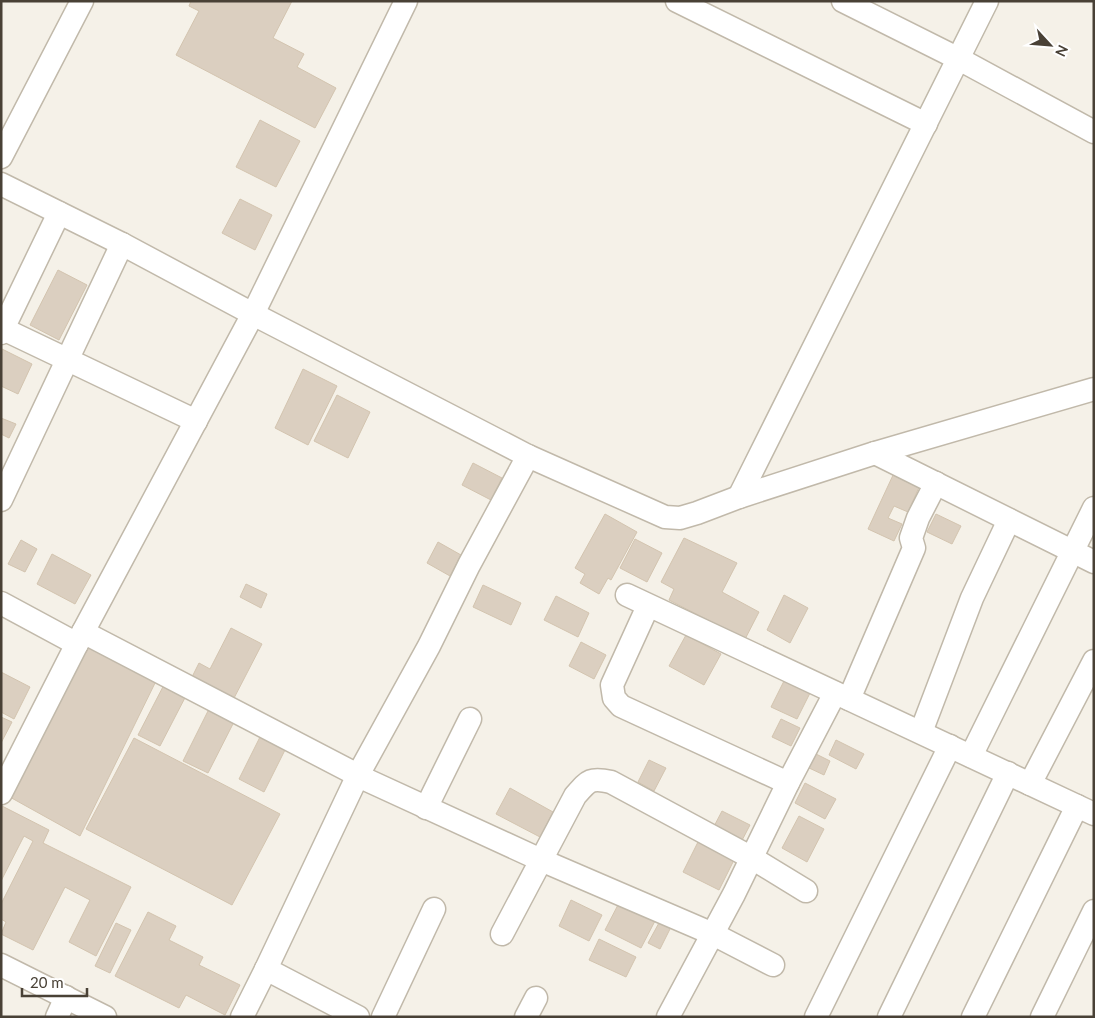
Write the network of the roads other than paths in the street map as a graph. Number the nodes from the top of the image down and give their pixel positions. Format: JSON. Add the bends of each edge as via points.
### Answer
{"nodes":[{"id":1,"x":82,"y":1,"type":"edge"},
{"id":2,"x":406,"y":1,"type":"edge"},
{"id":3,"x":677,"y":1,"type":"edge"},
{"id":4,"x":843,"y":1,"type":"edge"},
{"id":5,"x":987,"y":1,"type":"edge"},
{"id":6,"x":959,"y":59,"type":"junction"},
{"id":7,"x":926,"y":124,"type":"junction"},
{"id":8,"x":1094,"y":132,"type":"edge"},
{"id":9,"x":1,"y":157,"type":"edge"},
{"id":10,"x":1,"y":184,"type":"edge"},
{"id":11,"x":59,"y":212,"type":"junction"},
{"id":12,"x":122,"y":244,"type":"junction"},
{"id":13,"x":253,"y":314,"type":"junction"},
{"id":14,"x":2,"y":330,"type":"edge"},
{"id":15,"x":66,"y":360,"type":"junction"},
{"id":16,"x":1094,"y":389,"type":"edge"},
{"id":17,"x":196,"y":421,"type":"junction"},
{"id":18,"x":875,"y":453,"type":"junction"},
{"id":19,"x":528,"y":456,"type":"junction"},
{"id":20,"x":936,"y":483,"type":"junction"},
{"id":21,"x":739,"y":497,"type":"junction"},
{"id":22,"x":1,"y":500,"type":"edge"},
{"id":23,"x":1094,"y":508,"type":"edge"},
{"id":24,"x":1009,"y":520,"type":"junction"},
{"id":25,"x":1072,"y":552,"type":"junction"},
{"id":26,"x":1094,"y":562,"type":"edge"},
{"id":27,"x":627,"y":595,"type":"dead end"},
{"id":28,"x":1,"y":603,"type":"edge"},
{"id":29,"x":648,"y":606,"type":"junction"},
{"id":30,"x":80,"y":638,"type":"junction"},
{"id":31,"x":1094,"y":661,"type":"edge"},
{"id":32,"x":842,"y":696,"type":"junction"},
{"id":33,"x":470,"y":719,"type":"dead end"},
{"id":34,"x":921,"y":732,"type":"junction"},
{"id":35,"x":950,"y":746,"type":"junction"},
{"id":36,"x":971,"y":756,"type":"junction"},
{"id":37,"x":1008,"y":773,"type":"junction"},
{"id":38,"x":358,"y":775,"type":"junction"},
{"id":39,"x":788,"y":783,"type":"junction"},
{"id":40,"x":1030,"y":784,"type":"junction"},
{"id":41,"x":1,"y":793,"type":"edge"},
{"id":42,"x":426,"y":808,"type":"junction"},
{"id":43,"x":1086,"y":810,"type":"edge"},
{"id":44,"x":752,"y":858,"type":"junction"},
{"id":45,"x":541,"y":860,"type":"junction"},
{"id":46,"x":806,"y":891,"type":"dead end"},
{"id":47,"x":434,"y":909,"type":"dead end"},
{"id":48,"x":1094,"y":911,"type":"edge"},
{"id":49,"x":502,"y":934,"type":"dead end"},
{"id":50,"x":713,"y":934,"type":"junction"},
{"id":51,"x":1,"y":965,"type":"edge"},
{"id":52,"x":774,"y":965,"type":"dead end"},
{"id":53,"x":266,"y":969,"type":"junction"},
{"id":54,"x":61,"y":1007,"type":"edge"},
{"id":55,"x":105,"y":1017,"type":"edge"},
{"id":56,"x":242,"y":1017,"type":"edge"},
{"id":57,"x":358,"y":1017,"type":"edge"},
{"id":58,"x":383,"y":1017,"type":"edge"},
{"id":59,"x":668,"y":1017,"type":"edge"},
{"id":60,"x":816,"y":1017,"type":"edge"},
{"id":61,"x":889,"y":1017,"type":"edge"},
{"id":62,"x":973,"y":1017,"type":"edge"},
{"id":63,"x":1042,"y":1017,"type":"edge"}],
"edges":[{"from":1,"to":9,"type":"street"},
{"from":2,"to":13,"type":"street"},
{"from":3,"to":7,"type":"street"},
{"from":4,"to":6,"type":"street"},
{"from":5,"to":6,"type":"street"},
{"from":6,"to":7,"type":"street"},
{"from":6,"to":8,"type":"street"},
{"from":7,"to":21,"type":"street"},
{"from":10,"to":11,"type":"street"},
{"from":11,"to":12,"type":"street"},
{"from":11,"to":14,"type":"street"},
{"from":12,"to":13,"type":"street"},
{"from":12,"to":15,"type":"street"},
{"from":13,"to":17,"type":"street"},
{"from":13,"to":19,"type":"street"},
{"from":14,"to":15,"type":"street"},
{"from":15,"to":17,"type":"street"},
{"from":15,"to":22,"type":"street"},
{"from":16,"to":18,"type":"street"},
{"from":17,"to":30,"type":"street"},
{"from":18,"to":20,"type":"street"},
{"from":18,"to":21,"type":"street"},
{"from":19,"to":21,"type":"street","via":[[665,517],[680,518]]},
{"from":19,"to":38,"type":"street"},
{"from":20,"to":24,"type":"street"},
{"from":20,"to":32,"type":"street","via":[[911,538],[914,548]]},
{"from":23,"to":25,"type":"street"},
{"from":24,"to":25,"type":"street"},
{"from":24,"to":34,"type":"street","via":[[972,598]]},
{"from":25,"to":26,"type":"street"},
{"from":25,"to":36,"type":"street"},
{"from":27,"to":29,"type":"street"},
{"from":28,"to":30,"type":"street"},
{"from":29,"to":32,"type":"street"},
{"from":29,"to":39,"type":"street","via":[[612,685],[614,698],[621,706]]},
{"from":30,"to":38,"type":"street"},
{"from":30,"to":41,"type":"street"},
{"from":31,"to":40,"type":"street"},
{"from":32,"to":34,"type":"street"},
{"from":32,"to":39,"type":"street"},
{"from":33,"to":42,"type":"street"},
{"from":34,"to":35,"type":"street"},
{"from":35,"to":36,"type":"street"},
{"from":35,"to":60,"type":"street"},
{"from":36,"to":37,"type":"street"},
{"from":37,"to":40,"type":"street"},
{"from":37,"to":61,"type":"street"},
{"from":38,"to":42,"type":"street"},
{"from":38,"to":53,"type":"street"},
{"from":39,"to":44,"type":"street"},
{"from":40,"to":43,"type":"street"},
{"from":42,"to":45,"type":"street"},
{"from":43,"to":62,"type":"street"},
{"from":44,"to":45,"type":"street","via":[[611,782],[596,778],[587,781],[575,796]]},
{"from":44,"to":46,"type":"street"},
{"from":44,"to":50,"type":"street"},
{"from":45,"to":49,"type":"street"},
{"from":45,"to":50,"type":"street"},
{"from":47,"to":58,"type":"street"},
{"from":48,"to":63,"type":"street"},
{"from":50,"to":52,"type":"street"},
{"from":50,"to":59,"type":"street"},
{"from":51,"to":54,"type":"street"},
{"from":53,"to":56,"type":"street"},
{"from":53,"to":57,"type":"street"},
{"from":54,"to":55,"type":"street"}]}
